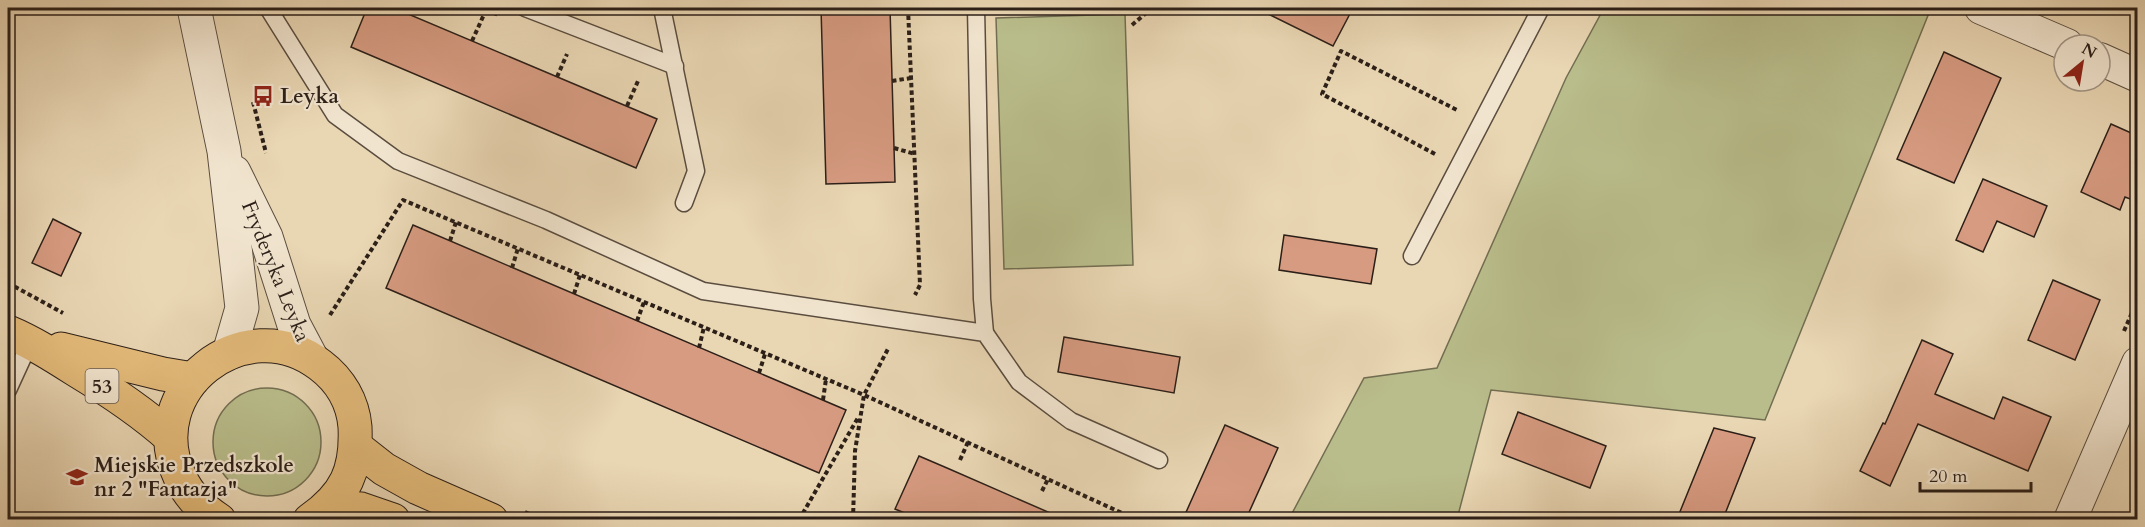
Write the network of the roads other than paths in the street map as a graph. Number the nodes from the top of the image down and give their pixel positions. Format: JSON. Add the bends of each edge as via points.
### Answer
{"nodes":[{"id":1,"x":194,"y":8,"type":"edge"},
{"id":2,"x":268,"y":8,"type":"edge"},
{"id":3,"x":525,"y":8,"type":"edge"},
{"id":4,"x":662,"y":8,"type":"edge"},
{"id":5,"x":976,"y":8,"type":"edge"},
{"id":6,"x":1541,"y":8,"type":"edge"},
{"id":7,"x":1981,"y":8,"type":"edge"},
{"id":8,"x":2052,"y":39,"type":"edge"},
{"id":9,"x":2112,"y":64,"type":"edge"},
{"id":10,"x":675,"y":66,"type":"junction"},
{"id":11,"x":2138,"y":76,"type":"edge"},
{"id":12,"x":224,"y":151,"type":"junction"},
{"id":13,"x":684,"y":203,"type":"dead end"},
{"id":14,"x":1412,"y":256,"type":"dead end"},
{"id":15,"x":985,"y":333,"type":"junction"},
{"id":16,"x":19,"y":337,"type":"edge"},
{"id":17,"x":229,"y":353,"type":"junction"},
{"id":18,"x":312,"y":359,"type":"junction"},
{"id":19,"x":2138,"y":363,"type":"edge"},
{"id":20,"x":193,"y":379,"type":"junction"},
{"id":21,"x":8,"y":390,"type":"edge"},
{"id":22,"x":170,"y":437,"type":"junction"},
{"id":23,"x":356,"y":447,"type":"junction"},
{"id":24,"x":1159,"y":460,"type":"dead end"},
{"id":25,"x":319,"y":513,"type":"edge"},
{"id":26,"x":219,"y":519,"type":"edge"},
{"id":27,"x":393,"y":519,"type":"edge"},
{"id":28,"x":491,"y":519,"type":"edge"},
{"id":29,"x":2070,"y":519,"type":"edge"}],
"edges":[{"from":1,"to":12,"type":"street","name":"Fryderyka Leyka"},
{"from":2,"to":15,"type":"lane","via":[[335,115],[398,161],[546,220],[703,291]]},
{"from":3,"to":10,"type":"lane"},
{"from":4,"to":10,"type":"lane"},
{"from":5,"to":15,"type":"lane"},
{"from":6,"to":14,"type":"lane"},
{"from":7,"to":8,"type":"street"},
{"from":9,"to":11,"type":"street"},
{"from":10,"to":13,"type":"lane","via":[[696,171]]},
{"from":12,"to":17,"type":"street","name":"Fryderyka Leyka","via":[[242,309]]},
{"from":12,"to":18,"type":"street","name":"Fryderyka Leyka","via":[[266,237],[294,325]]},
{"from":15,"to":24,"type":"lane","via":[[1019,382],[1071,422]]},
{"from":16,"to":20,"type":"main road","number":"53"},
{"from":16,"to":21,"type":"lane"},
{"from":16,"to":22,"type":"main road","number":"53","via":[[119,396]]},
{"from":17,"to":18,"type":"main road","via":[[271,346]]},
{"from":17,"to":20,"type":"main road","via":[[210,363]]},
{"from":18,"to":23,"type":"main road","via":[[343,389],[354,422]]},
{"from":19,"to":29,"type":"street"},
{"from":20,"to":22,"type":"main road","via":[[181,395]]},
{"from":22,"to":26,"type":"main road","via":[[174,464],[187,491],[204,510]]},
{"from":23,"to":25,"type":"main road","via":[[352,469],[340,492]]},
{"from":23,"to":28,"type":"main road","via":[[418,488]]},
{"from":25,"to":27,"type":"main road","via":[[361,509]]}]}
